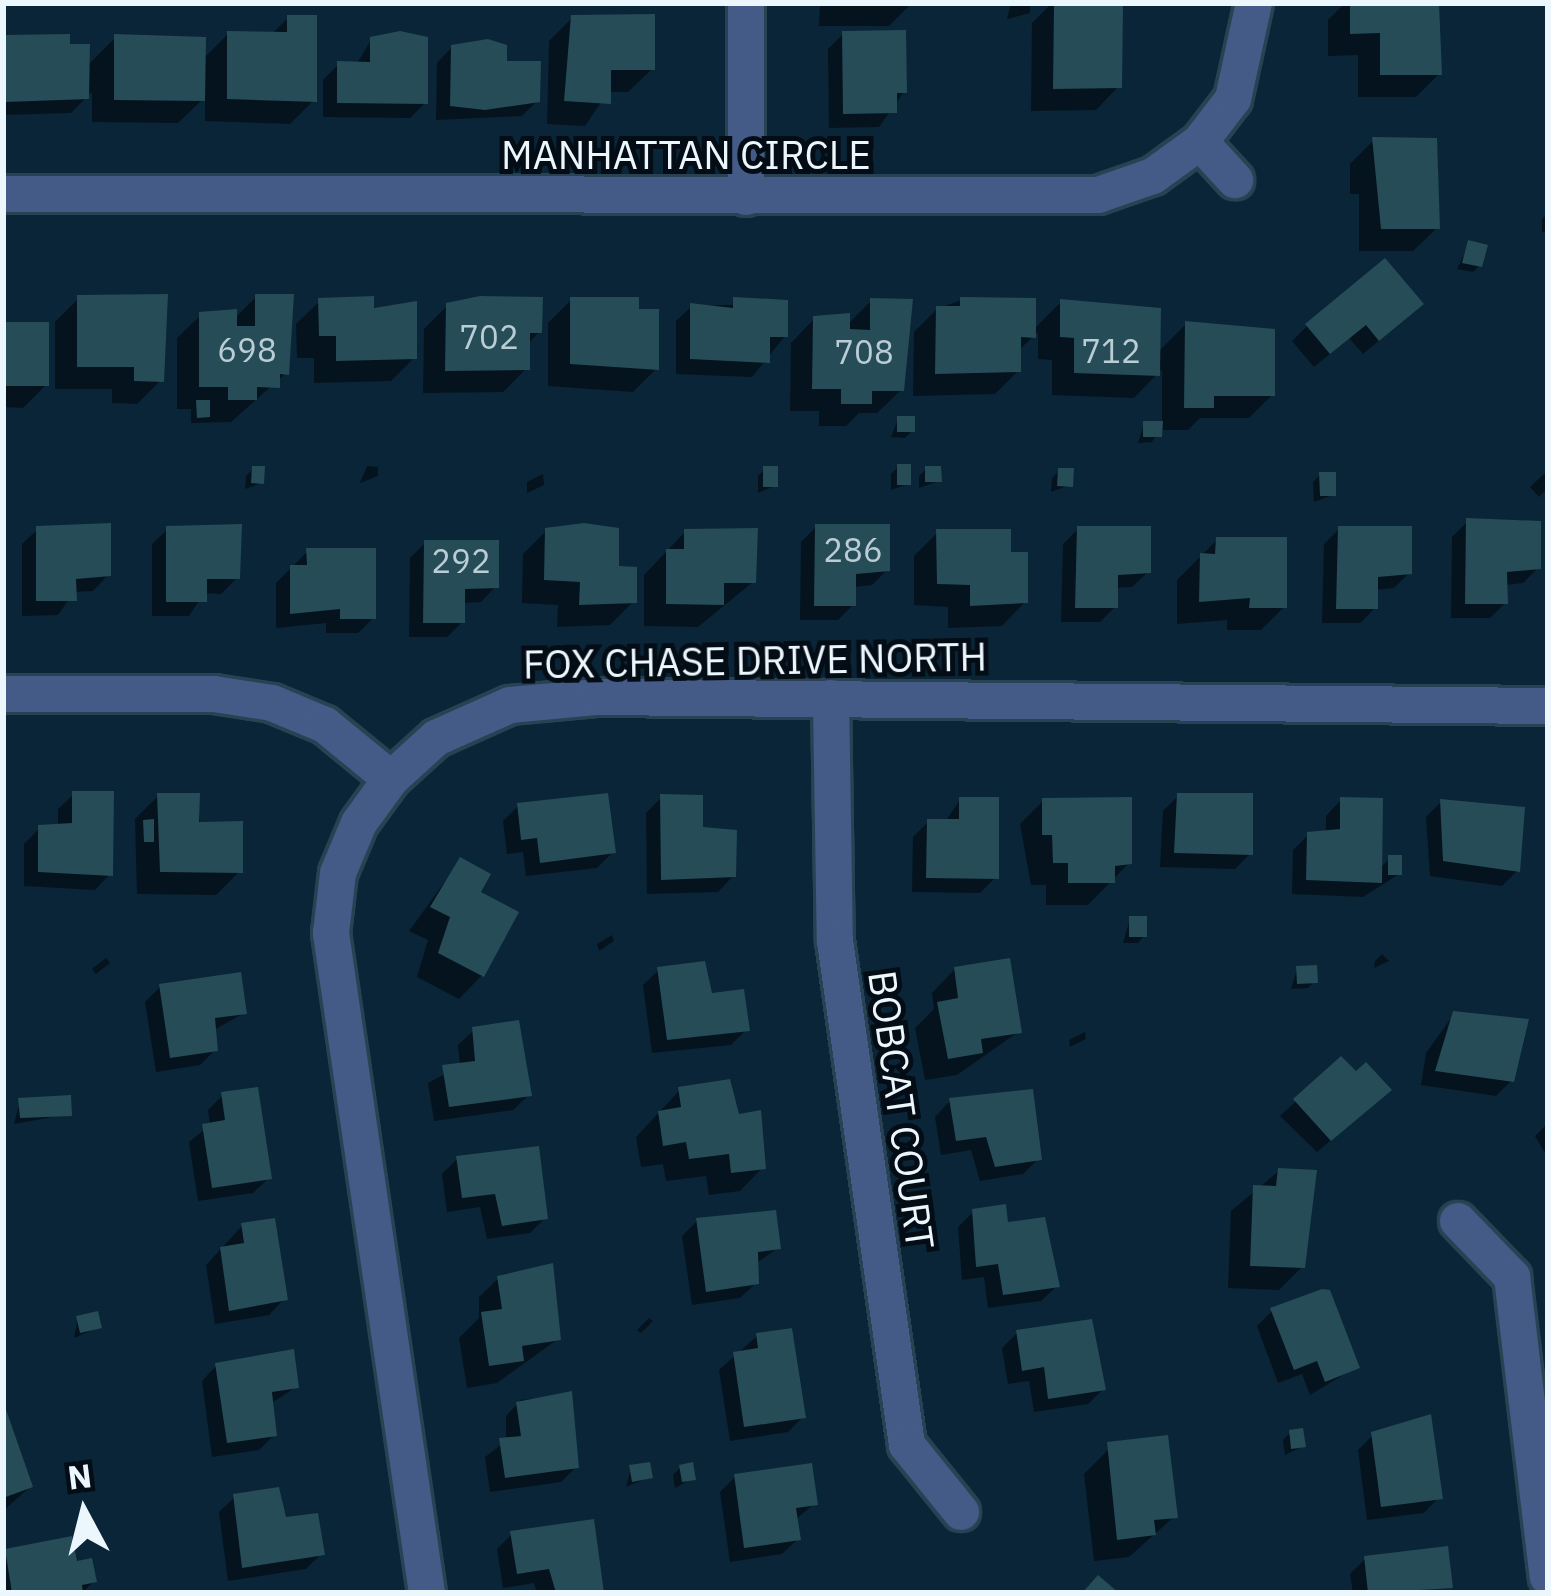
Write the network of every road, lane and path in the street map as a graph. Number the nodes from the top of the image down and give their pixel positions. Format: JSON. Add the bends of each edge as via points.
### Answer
{"nodes":[{"id":1,"x":746,"y":3,"type":"edge"},
{"id":2,"x":1254,"y":3,"type":"edge"},
{"id":3,"x":1200,"y":142,"type":"junction"},
{"id":4,"x":1235,"y":180,"type":"dead end"},
{"id":5,"x":3,"y":194,"type":"edge"},
{"id":6,"x":746,"y":196,"type":"junction"},
{"id":7,"x":3,"y":694,"type":"edge"},
{"id":8,"x":831,"y":698,"type":"junction"},
{"id":9,"x":1548,"y":706,"type":"edge"},
{"id":10,"x":391,"y":778,"type":"junction"},
{"id":11,"x":1458,"y":1221,"type":"dead end"},
{"id":12,"x":962,"y":1512,"type":"dead end"},
{"id":13,"x":1548,"y":1577,"type":"edge"},
{"id":14,"x":427,"y":1593,"type":"edge"}],
"edges":[{"from":1,"to":6,"type":"street"},
{"from":2,"to":3,"type":"street","name":"MANHATTAN CIRCLE","via":[[1233,99]]},
{"from":3,"to":4,"type":"street"},
{"from":3,"to":6,"type":"street","name":"MANHATTAN CIRCLE","via":[[1153,176],[1098,195]]},
{"from":5,"to":6,"type":"street","name":"MANHATTAN CIRCLE"},
{"from":7,"to":10,"type":"street","via":[[214,694],[272,703],[326,725]]},
{"from":8,"to":9,"type":"street","name":"FOX CHASE DRIVE NORTH"},
{"from":8,"to":10,"type":"street","name":"FOX CHASE DRIVE NORTH","via":[[596,697],[510,705],[436,738]]},
{"from":8,"to":12,"type":"street","name":"BOBCAT COURT","via":[[833,924],[907,1445]]},
{"from":10,"to":14,"type":"street","name":"FOX CHASE DRIVE NORTH","via":[[341,862],[331,933]]},
{"from":11,"to":13,"type":"street","via":[[1511,1277]]}]}
